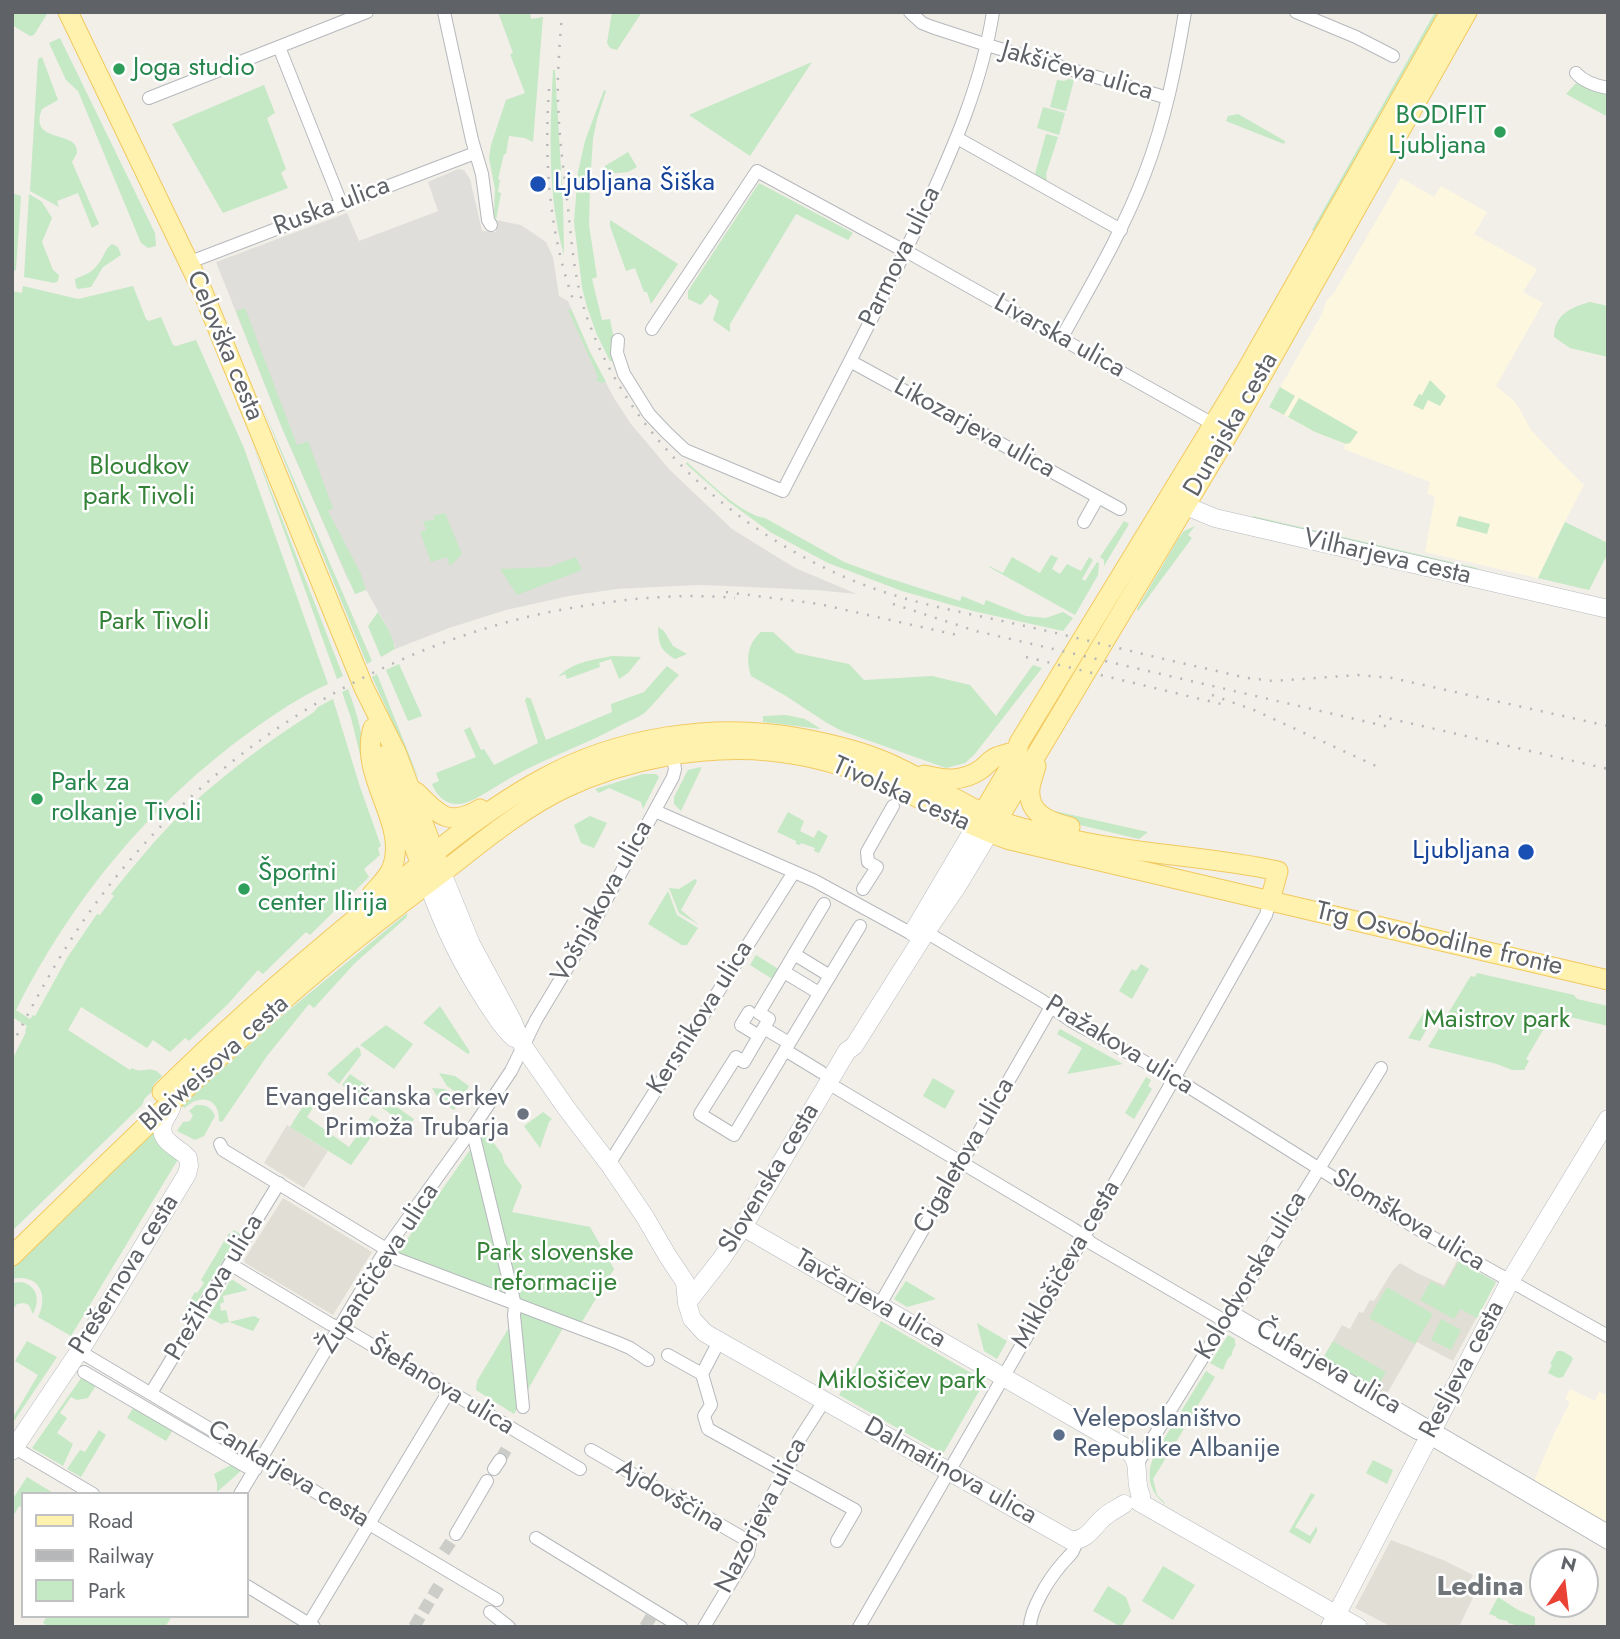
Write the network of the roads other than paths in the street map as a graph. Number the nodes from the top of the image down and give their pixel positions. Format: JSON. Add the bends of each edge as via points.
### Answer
{"nodes":[{"id":1,"x":68,"y":12,"type":"edge"},
{"id":2,"x":367,"y":12,"type":"edge"},
{"id":3,"x":444,"y":12,"type":"edge"},
{"id":4,"x":910,"y":12,"type":"edge"},
{"id":5,"x":993,"y":12,"type":"edge"},
{"id":6,"x":1185,"y":12,"type":"edge"},
{"id":7,"x":1296,"y":12,"type":"edge"},
{"id":8,"x":1450,"y":12,"type":"edge"},
{"id":9,"x":1467,"y":12,"type":"edge"},
{"id":10,"x":987,"y":46,"type":"junction"},
{"id":11,"x":279,"y":47,"type":"junction"},
{"id":12,"x":1394,"y":56,"type":"dead end"},
{"id":13,"x":1576,"y":73,"type":"dead end"},
{"id":14,"x":1608,"y":88,"type":"edge"},
{"id":15,"x":149,"y":98,"type":"dead end"},
{"id":16,"x":1168,"y":98,"type":"junction"},
{"id":17,"x":957,"y":138,"type":"junction"},
{"id":18,"x":475,"y":153,"type":"junction"},
{"id":19,"x":341,"y":203,"type":"junction"},
{"id":20,"x":491,"y":225,"type":"dead end"},
{"id":21,"x":1121,"y":230,"type":"junction"},
{"id":22,"x":906,"y":251,"type":"junction"},
{"id":23,"x":190,"y":262,"type":"junction"},
{"id":24,"x":652,"y":329,"type":"dead end"},
{"id":25,"x":1061,"y":339,"type":"junction"},
{"id":26,"x":618,"y":340,"type":"dead end"},
{"id":27,"x":850,"y":361,"type":"junction"},
{"id":28,"x":1213,"y":424,"type":"junction"},
{"id":29,"x":1098,"y":497,"type":"junction"},
{"id":30,"x":1177,"y":502,"type":"junction"},
{"id":31,"x":1120,"y":509,"type":"dead end"},
{"id":32,"x":1084,"y":522,"type":"dead end"},
{"id":33,"x":1608,"y":610,"type":"edge"},
{"id":34,"x":364,"y":688,"type":"junction"},
{"id":35,"x":373,"y":728,"type":"junction"},
{"id":36,"x":1042,"y":745,"type":"junction"},
{"id":37,"x":1014,"y":748,"type":"junction"},
{"id":38,"x":673,"y":756,"type":"junction"},
{"id":39,"x":897,"y":766,"type":"junction"},
{"id":40,"x":408,"y":784,"type":"junction"},
{"id":41,"x":933,"y":786,"type":"junction"},
{"id":42,"x":507,"y":801,"type":"junction"},
{"id":43,"x":894,"y":806,"type":"dead end"},
{"id":44,"x":655,"y":811,"type":"junction"},
{"id":45,"x":986,"y":823,"type":"junction"},
{"id":46,"x":1105,"y":845,"type":"junction"},
{"id":47,"x":432,"y":869,"type":"junction"},
{"id":48,"x":794,"y":872,"type":"junction"},
{"id":49,"x":863,"y":889,"type":"dead end"},
{"id":50,"x":1270,"y":901,"type":"junction"},
{"id":51,"x":824,"y":904,"type":"dead end"},
{"id":52,"x":860,"y":926,"type":"dead end"},
{"id":53,"x":918,"y":931,"type":"junction"},
{"id":54,"x":336,"y":934,"type":"junction"},
{"id":55,"x":794,"y":954,"type":"junction"},
{"id":56,"x":784,"y":972,"type":"junction"},
{"id":57,"x":830,"y":976,"type":"junction"},
{"id":58,"x":1608,"y":980,"type":"edge"},
{"id":59,"x":819,"y":993,"type":"junction"},
{"id":60,"x":1051,"y":1007,"type":"junction"},
{"id":61,"x":749,"y":1012,"type":"dead end"},
{"id":62,"x":762,"y":1032,"type":"junction"},
{"id":63,"x":523,"y":1046,"type":"junction"},
{"id":64,"x":787,"y":1047,"type":"junction"},
{"id":65,"x":1381,"y":1068,"type":"dead end"},
{"id":66,"x":825,"y":1078,"type":"junction"},
{"id":67,"x":1174,"y":1078,"type":"junction"},
{"id":68,"x":164,"y":1103,"type":"junction"},
{"id":69,"x":1608,"y":1119,"type":"edge"},
{"id":70,"x":472,"y":1129,"type":"junction"},
{"id":71,"x":220,"y":1144,"type":"dead end"},
{"id":72,"x":962,"y":1162,"type":"junction"},
{"id":73,"x":609,"y":1164,"type":"junction"},
{"id":74,"x":1319,"y":1168,"type":"junction"},
{"id":75,"x":279,"y":1183,"type":"junction"},
{"id":76,"x":743,"y":1227,"type":"junction"},
{"id":77,"x":1084,"y":1236,"type":"junction"},
{"id":78,"x":12,"y":1238,"type":"edge"},
{"id":79,"x":385,"y":1252,"type":"junction"},
{"id":80,"x":12,"y":1256,"type":"edge"},
{"id":81,"x":230,"y":1264,"type":"junction"},
{"id":82,"x":1510,"y":1281,"type":"junction"},
{"id":83,"x":687,"y":1303,"type":"junction"},
{"id":84,"x":514,"y":1304,"type":"junction"},
{"id":85,"x":879,"y":1306,"type":"junction"},
{"id":86,"x":1227,"y":1316,"type":"junction"},
{"id":87,"x":340,"y":1328,"type":"junction"},
{"id":88,"x":1608,"y":1336,"type":"edge"},
{"id":89,"x":715,"y":1349,"type":"dead end"},
{"id":90,"x":79,"y":1351,"type":"junction"},
{"id":91,"x":668,"y":1355,"type":"dead end"},
{"id":92,"x":648,"y":1360,"type":"dead end"},
{"id":93,"x":85,"y":1372,"type":"dead end"},
{"id":94,"x":702,"y":1374,"type":"junction"},
{"id":95,"x":1000,"y":1382,"type":"junction"},
{"id":96,"x":449,"y":1391,"type":"junction"},
{"id":97,"x":151,"y":1394,"type":"junction"},
{"id":98,"x":823,"y":1404,"type":"junction"},
{"id":99,"x":523,"y":1406,"type":"dead end"},
{"id":100,"x":517,"y":1432,"type":"junction"},
{"id":101,"x":1426,"y":1433,"type":"junction"},
{"id":102,"x":509,"y":1445,"type":"tunnel mouth"},
{"id":103,"x":13,"y":1449,"type":"edge"},
{"id":104,"x":591,"y":1450,"type":"dead end"},
{"id":105,"x":259,"y":1464,"type":"junction"},
{"id":106,"x":1137,"y":1464,"type":"junction"},
{"id":107,"x":951,"y":1467,"type":"junction"},
{"id":108,"x":580,"y":1469,"type":"dead end"},
{"id":109,"x":781,"y":1469,"type":"junction"},
{"id":110,"x":487,"y":1481,"type":"dead end"},
{"id":111,"x":89,"y":1492,"type":"edge"},
{"id":112,"x":241,"y":1492,"type":"edge"},
{"id":113,"x":1133,"y":1498,"type":"junction"},
{"id":114,"x":370,"y":1523,"type":"junction"},
{"id":115,"x":1608,"y":1531,"type":"edge"},
{"id":116,"x":456,"y":1534,"type":"tunnel mouth"},
{"id":117,"x":536,"y":1538,"type":"dead end"},
{"id":118,"x":837,"y":1541,"type":"dead end"},
{"id":119,"x":1076,"y":1541,"type":"junction"},
{"id":120,"x":750,"y":1542,"type":"junction"},
{"id":121,"x":1608,"y":1543,"type":"edge"},
{"id":122,"x":444,"y":1552,"type":"tunnel mouth"},
{"id":123,"x":442,"y":1567,"type":"junction"},
{"id":124,"x":441,"y":1582,"type":"tunnel mouth"},
{"id":125,"x":248,"y":1587,"type":"edge"},
{"id":126,"x":497,"y":1600,"type":"dead end"},
{"id":127,"x":489,"y":1612,"type":"dead end"},
{"id":128,"x":1333,"y":1620,"type":"edge"},
{"id":129,"x":310,"y":1626,"type":"edge"},
{"id":130,"x":509,"y":1627,"type":"edge"},
{"id":131,"x":681,"y":1627,"type":"edge"},
{"id":132,"x":704,"y":1627,"type":"edge"},
{"id":133,"x":859,"y":1627,"type":"edge"},
{"id":134,"x":1030,"y":1627,"type":"edge"},
{"id":135,"x":1358,"y":1627,"type":"edge"}],
"edges":[{"from":1,"to":23,"type":"main road","name":"Celovška cesta"},
{"from":2,"to":11,"type":"street"},
{"from":3,"to":18,"type":"street"},
{"from":4,"to":10,"type":"street","name":"Jakšičeva ulica","via":[[922,23]]},
{"from":5,"to":10,"type":"street","name":"Parmova ulica"},
{"from":6,"to":16,"type":"street"},
{"from":7,"to":12,"type":"street"},
{"from":8,"to":28,"type":"main road","name":"Dunajska cesta"},
{"from":9,"to":30,"type":"main road","name":"Dunajska cesta","via":[[1236,421]]},
{"from":10,"to":16,"type":"street","name":"Jakšičeva ulica"},
{"from":10,"to":17,"type":"street","name":"Parmova ulica"},
{"from":11,"to":15,"type":"street"},
{"from":11,"to":19,"type":"street"},
{"from":13,"to":14,"type":"street"},
{"from":16,"to":21,"type":"street"},
{"from":17,"to":21,"type":"street"},
{"from":17,"to":22,"type":"street","name":"Parmova ulica"},
{"from":18,"to":19,"type":"street","name":"Ruska ulica"},
{"from":18,"to":20,"type":"street"},
{"from":19,"to":23,"type":"street","name":"Ruska ulica"},
{"from":21,"to":25,"type":"street"},
{"from":22,"to":24,"type":"street","name":"Livarska ulica","via":[[757,172]]},
{"from":22,"to":25,"type":"street","name":"Livarska ulica"},
{"from":22,"to":27,"type":"street","name":"Parmova ulica"},
{"from":23,"to":34,"type":"main road","name":"Celovška cesta"},
{"from":25,"to":28,"type":"street","name":"Livarska ulica"},
{"from":26,"to":27,"type":"street","name":"Parmova ulica","via":[[624,374],[649,414],[685,450],[783,491]]},
{"from":27,"to":29,"type":"street","name":"Likozarjeva ulica"},
{"from":28,"to":30,"type":"main road","name":"Dunajska cesta"},
{"from":29,"to":31,"type":"street","name":"Likozarjeva ulica"},
{"from":29,"to":32,"type":"street"},
{"from":30,"to":33,"type":"main road","name":"Vilharjeva cesta","via":[[1215,518]]},
{"from":30,"to":36,"type":"main road","name":"Dunajska cesta"},
{"from":30,"to":37,"type":"main road","name":"Dunajska cesta"},
{"from":34,"to":35,"type":"main road","name":"Celovška cesta"},
{"from":34,"to":40,"type":"main road","name":"Celovška cesta"},
{"from":35,"to":47,"type":"main road","name":"Celovška cesta","via":[[398,804]]},
{"from":35,"to":54,"type":"main road","via":[[370,763],[390,820],[394,858],[390,872]]},
{"from":36,"to":45,"type":"main road","name":"Dunajska cesta"},
{"from":36,"to":46,"type":"main road","via":[[1030,790],[1034,808],[1051,822],[1077,829]]},
{"from":37,"to":39,"type":"main road","via":[[971,776],[954,779]]},
{"from":37,"to":41,"type":"main road","via":[[992,773],[975,783],[955,788]]},
{"from":37,"to":45,"type":"main road","name":"Dunajska cesta","via":[[1016,757]]},
{"from":38,"to":44,"type":"street","name":"Vošnjakova ulica","via":[[673,777]]},
{"from":38,"to":45,"type":"main road","name":"Tivolska cesta","via":[[742,749],[810,757]]},
{"from":38,"to":47,"type":"main road","name":"Tivolska cesta","via":[[619,767],[566,788]]},
{"from":39,"to":41,"type":"main road","name":"Tivolska cesta"},
{"from":39,"to":42,"type":"main road","name":"Tivolska cesta","via":[[795,737],[694,734],[594,756],[541,779]]},
{"from":40,"to":42,"type":"main road","via":[[432,809],[449,817]]},
{"from":40,"to":47,"type":"main road","name":"Celovška cesta"},
{"from":41,"to":45,"type":"main road","name":"Tivolska cesta"},
{"from":42,"to":47,"type":"main road","name":"Tivolska cesta","via":[[465,828]]},
{"from":43,"to":49,"type":"street","via":[[867,852],[868,862],[877,867]]},
{"from":44,"to":48,"type":"street","name":"Pražakova ulica"},
{"from":44,"to":63,"type":"street","name":"Vošnjakova ulica"},
{"from":45,"to":46,"type":"main road"},
{"from":45,"to":50,"type":"main road","name":"Trg Osvobodilne fronte","via":[[1036,847]]},
{"from":45,"to":53,"type":"main road","name":"Slovenska cesta","via":[[956,888]]},
{"from":46,"to":50,"type":"main road","via":[[1278,871]]},
{"from":47,"to":54,"type":"main road","name":"Bleiweisova cesta"},
{"from":47,"to":63,"type":"main road","name":"Dalmatinova ulica"},
{"from":47,"to":68,"type":"main road","name":"Bleiweisova cesta","via":[[399,904]]},
{"from":48,"to":53,"type":"street","name":"Pražakova ulica"},
{"from":48,"to":73,"type":"street","name":"Kersnikova ulica"},
{"from":50,"to":58,"type":"main road","name":"Trg Osvobodilne fronte"},
{"from":50,"to":67,"type":"street","name":"Miklošičeva cesta"},
{"from":51,"to":55,"type":"street"},
{"from":52,"to":57,"type":"street"},
{"from":53,"to":60,"type":"street","name":"Pražakova ulica"},
{"from":53,"to":66,"type":"main road","name":"Slovenska cesta","via":[[847,1043],[847,1051]]},
{"from":54,"to":68,"type":"main road","name":"Bleiweisova cesta","via":[[257,1003]]},
{"from":55,"to":56,"type":"street"},
{"from":55,"to":57,"type":"street"},
{"from":56,"to":59,"type":"street"},
{"from":56,"to":62,"type":"street","via":[[759,1013],[769,1019]]},
{"from":57,"to":59,"type":"street"},
{"from":59,"to":64,"type":"street"},
{"from":60,"to":67,"type":"street","name":"Pražakova ulica"},
{"from":60,"to":72,"type":"street","name":"Cigaletova ulica"},
{"from":61,"to":62,"type":"street","via":[[741,1025]]},
{"from":62,"to":64,"type":"street","name":"Čufarjeva ulica"},
{"from":62,"to":64,"type":"street","via":[[744,1062],[736,1057],[700,1114],[734,1135]]},
{"from":63,"to":70,"type":"street","name":"Župančičeva ulica"},
{"from":63,"to":73,"type":"main road","name":"Dalmatinova ulica"},
{"from":64,"to":66,"type":"street","name":"Čufarjeva ulica"},
{"from":65,"to":74,"type":"street","name":"Kolodvorska ulica"},
{"from":66,"to":72,"type":"street","name":"Čufarjeva ulica"},
{"from":66,"to":76,"type":"main road","name":"Slovenska cesta"},
{"from":67,"to":74,"type":"street","name":"Pražakova ulica"},
{"from":67,"to":77,"type":"street","name":"Miklošičeva cesta"},
{"from":68,"to":78,"type":"main road","name":"Bleiweisova cesta"},
{"from":68,"to":80,"type":"main road","name":"Bleiweisova cesta"},
{"from":68,"to":90,"type":"main road","name":"Prešernova cesta","via":[[162,1133],[188,1158],[187,1174]]},
{"from":69,"to":82,"type":"main road","name":"Resljeva cesta"},
{"from":70,"to":79,"type":"street","name":"Župančičeva ulica"},
{"from":70,"to":84,"type":"street"},
{"from":71,"to":75,"type":"street"},
{"from":72,"to":77,"type":"street","name":"Čufarjeva ulica"},
{"from":72,"to":85,"type":"street","name":"Cigaletova ulica"},
{"from":73,"to":83,"type":"main road","name":"Dalmatinova ulica","via":[[682,1276]]},
{"from":74,"to":82,"type":"street","name":"Slomškova ulica"},
{"from":74,"to":86,"type":"street","name":"Kolodvorska ulica"},
{"from":75,"to":79,"type":"street"},
{"from":75,"to":81,"type":"street","name":"Prežihova ulica"},
{"from":76,"to":83,"type":"main road","name":"Slovenska cesta"},
{"from":76,"to":85,"type":"main road","name":"Tavčarjeva ulica"},
{"from":77,"to":86,"type":"street","name":"Čufarjeva ulica"},
{"from":77,"to":95,"type":"street","name":"Miklošičeva cesta"},
{"from":79,"to":84,"type":"street"},
{"from":79,"to":87,"type":"street","name":"Župančičeva ulica"},
{"from":81,"to":87,"type":"street","name":"Štefanova ulica"},
{"from":81,"to":97,"type":"street","name":"Prežihova ulica"},
{"from":82,"to":88,"type":"street","name":"Slomškova ulica"},
{"from":82,"to":101,"type":"main road","name":"Resljeva cesta"},
{"from":83,"to":98,"type":"main road","name":"Dalmatinova ulica","via":[[692,1318],[709,1336]]},
{"from":84,"to":92,"type":"street","via":[[616,1342]]},
{"from":84,"to":99,"type":"street"},
{"from":85,"to":95,"type":"main road","name":"Tavčarjeva ulica"},
{"from":86,"to":101,"type":"street","name":"Čufarjeva ulica"},
{"from":86,"to":106,"type":"street","name":"Kolodvorska ulica"},
{"from":87,"to":96,"type":"street","name":"Štefanova ulica"},
{"from":87,"to":105,"type":"street","name":"Župančičeva ulica"},
{"from":89,"to":94,"type":"street"},
{"from":90,"to":97,"type":"street","name":"Cankarjeva cesta"},
{"from":90,"to":103,"type":"main road","name":"Prešernova cesta"},
{"from":91,"to":94,"type":"street"},
{"from":93,"to":105,"type":"street","name":"Cankarjeva cesta","via":[[247,1467]]},
{"from":94,"to":109,"type":"street","via":[[711,1405],[704,1416],[708,1429]]},
{"from":95,"to":106,"type":"main road","name":"Tavčarjeva ulica","via":[[1116,1442]]},
{"from":95,"to":107,"type":"street","name":"Miklošičeva cesta"},
{"from":96,"to":100,"type":"street","name":"Štefanova ulica"},
{"from":96,"to":114,"type":"street"},
{"from":97,"to":105,"type":"street","name":"Cankarjeva cesta"},
{"from":98,"to":107,"type":"main road","name":"Dalmatinova ulica"},
{"from":98,"to":109,"type":"street","name":"Nazorjeva ulica"},
{"from":100,"to":102,"type":"street"},
{"from":100,"to":108,"type":"street","name":"Štefanova ulica"},
{"from":101,"to":115,"type":"street","name":"Čufarjeva ulica"},
{"from":101,"to":121,"type":"street","name":"Čufarjeva ulica"},
{"from":101,"to":128,"type":"main road","name":"Resljeva cesta"},
{"from":103,"to":111,"type":"street"},
{"from":104,"to":120,"type":"street","name":"Ajdovščina"},
{"from":105,"to":112,"type":"street","name":"Župančičeva ulica"},
{"from":105,"to":114,"type":"street","name":"Cankarjeva cesta"},
{"from":106,"to":113,"type":"main road"},
{"from":107,"to":119,"type":"main road","name":"Dalmatinova ulica"},
{"from":107,"to":133,"type":"street","name":"Miklošičeva cesta"},
{"from":109,"to":118,"type":"street","via":[[855,1510]]},
{"from":109,"to":120,"type":"street","name":"Nazorjeva ulica"},
{"from":110,"to":116,"type":"street"},
{"from":113,"to":119,"type":"main road"},
{"from":113,"to":128,"type":"main road"},
{"from":114,"to":123,"type":"street","name":"Cankarjeva cesta"},
{"from":114,"to":129,"type":"street"},
{"from":117,"to":131,"type":"street","via":[[653,1614]]},
{"from":119,"to":134,"type":"street","via":[[1034,1609]]},
{"from":120,"to":132,"type":"street","name":"Nazorjeva ulica","via":[[748,1554]]},
{"from":122,"to":123,"type":"street"},
{"from":123,"to":124,"type":"street"},
{"from":123,"to":126,"type":"street","name":"Cankarjeva cesta"},
{"from":125,"to":129,"type":"street"},
{"from":127,"to":130,"type":"street"},
{"from":128,"to":135,"type":"main road"}]}
